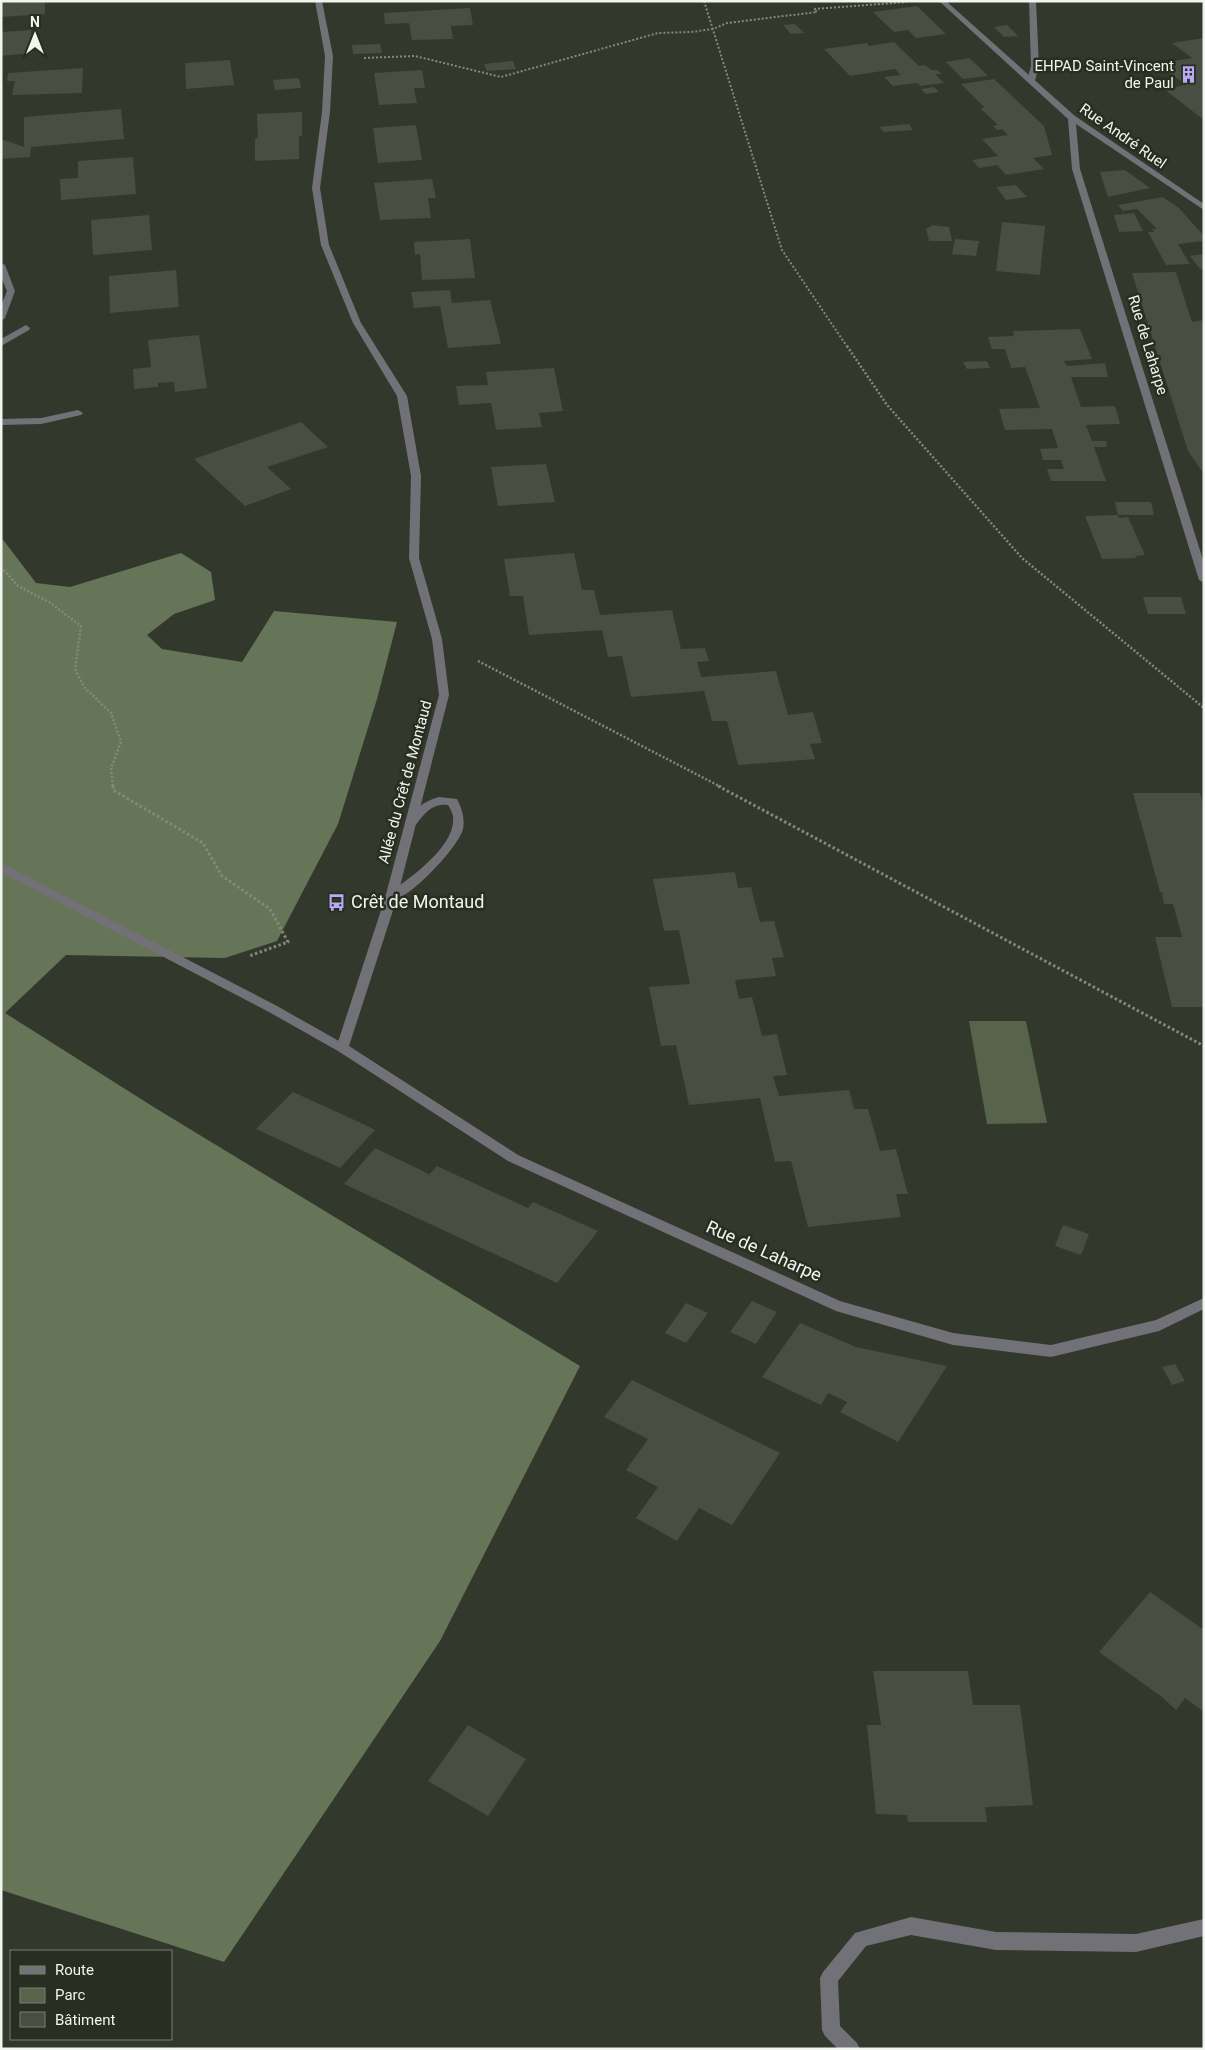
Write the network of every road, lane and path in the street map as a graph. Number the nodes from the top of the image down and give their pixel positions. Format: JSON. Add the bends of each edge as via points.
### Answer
{"nodes":[{"id":1,"x":318,"y":1,"type":"edge"},
{"id":2,"x":704,"y":1,"type":"edge"},
{"id":3,"x":907,"y":1,"type":"edge"},
{"id":4,"x":942,"y":1,"type":"edge"},
{"id":5,"x":1032,"y":1,"type":"edge"},
{"id":6,"x":713,"y":29,"type":"junction"},
{"id":7,"x":328,"y":60,"type":"junction"},
{"id":8,"x":1031,"y":81,"type":"junction"},
{"id":9,"x":1072,"y":118,"type":"junction"},
{"id":10,"x":1204,"y":208,"type":"edge"},
{"id":11,"x":1,"y":265,"type":"edge"},
{"id":12,"x":1,"y":318,"type":"edge"},
{"id":13,"x":26,"y":328,"type":"dead end"},
{"id":14,"x":1,"y":343,"type":"edge"},
{"id":15,"x":78,"y":413,"type":"dead end"},
{"id":16,"x":1,"y":422,"type":"edge"},
{"id":17,"x":1,"y":567,"type":"edge"},
{"id":18,"x":1204,"y":580,"type":"edge"},
{"id":19,"x":437,"y":640,"type":"junction"},
{"id":20,"x":1204,"y":708,"type":"edge"},
{"id":21,"x":411,"y":823,"type":"junction"},
{"id":22,"x":1,"y":868,"type":"edge"},
{"id":23,"x":391,"y":898,"type":"junction"},
{"id":24,"x":195,"y":969,"type":"junction"},
{"id":25,"x":1204,"y":1046,"type":"edge"},
{"id":26,"x":342,"y":1048,"type":"junction"},
{"id":27,"x":1204,"y":1303,"type":"edge"},
{"id":28,"x":1204,"y":1928,"type":"edge"},
{"id":29,"x":851,"y":2049,"type":"edge"}],
"edges":[{"from":1,"to":7,"type":"street","name":"Allée du Crêt de Montaud"},
{"from":2,"to":6,"type":"path"},
{"from":3,"to":6,"type":"path","via":[[814,9],[817,12],[727,22]]},
{"from":4,"to":8,"type":"street","name":"Rue André Ruel"},
{"from":5,"to":8,"type":"street","via":[[1035,66]]},
{"from":6,"to":7,"type":"path","via":[[658,33],[501,77],[415,56]]},
{"from":6,"to":20,"type":"path","via":[[782,250],[888,406],[1022,558]]},
{"from":7,"to":19,"type":"street","name":"Allée du Crêt de Montaud","via":[[326,112],[316,188],[325,246],[357,324],[402,396],[416,476],[414,558]]},
{"from":8,"to":9,"type":"street","name":"Rue André Ruel"},
{"from":9,"to":10,"type":"street","name":"Rue André Ruel"},
{"from":9,"to":18,"type":"street","name":"Rue de Laharpe","via":[[1076,169]]},
{"from":11,"to":12,"type":"street","via":[[11,291]]},
{"from":13,"to":14,"type":"street"},
{"from":15,"to":16,"type":"street","via":[[41,421]]},
{"from":17,"to":24,"type":"path","via":[[18,586],[49,602],[81,626],[76,669],[84,687],[111,714],[121,742],[111,768],[113,790],[203,844],[222,876],[270,909],[288,942],[238,960]]},
{"from":19,"to":21,"type":"street","name":"Allée du Crêt de Montaud","via":[[444,695]]},
{"from":19,"to":25,"type":"path","via":[[680,765]]},
{"from":21,"to":23,"type":"street","name":"Allée du Crêt de Montaud"},
{"from":21,"to":23,"type":"street","via":[[425,806],[435,802],[453,802],[459,810],[458,827],[438,861]]},
{"from":22,"to":24,"type":"street","name":"Rue de Laharpe"},
{"from":23,"to":26,"type":"street","name":"Allée du Crêt de Montaud"},
{"from":24,"to":26,"type":"street","name":"Rue de Laharpe"},
{"from":26,"to":27,"type":"street","name":"Rue de Laharpe","via":[[513,1158],[836,1305],[863,1313],[953,1339],[1051,1352],[1159,1325]]},
{"from":28,"to":29,"type":"street","via":[[1136,1943],[996,1941],[911,1926],[861,1939],[829,1978],[831,2030]]}]}
